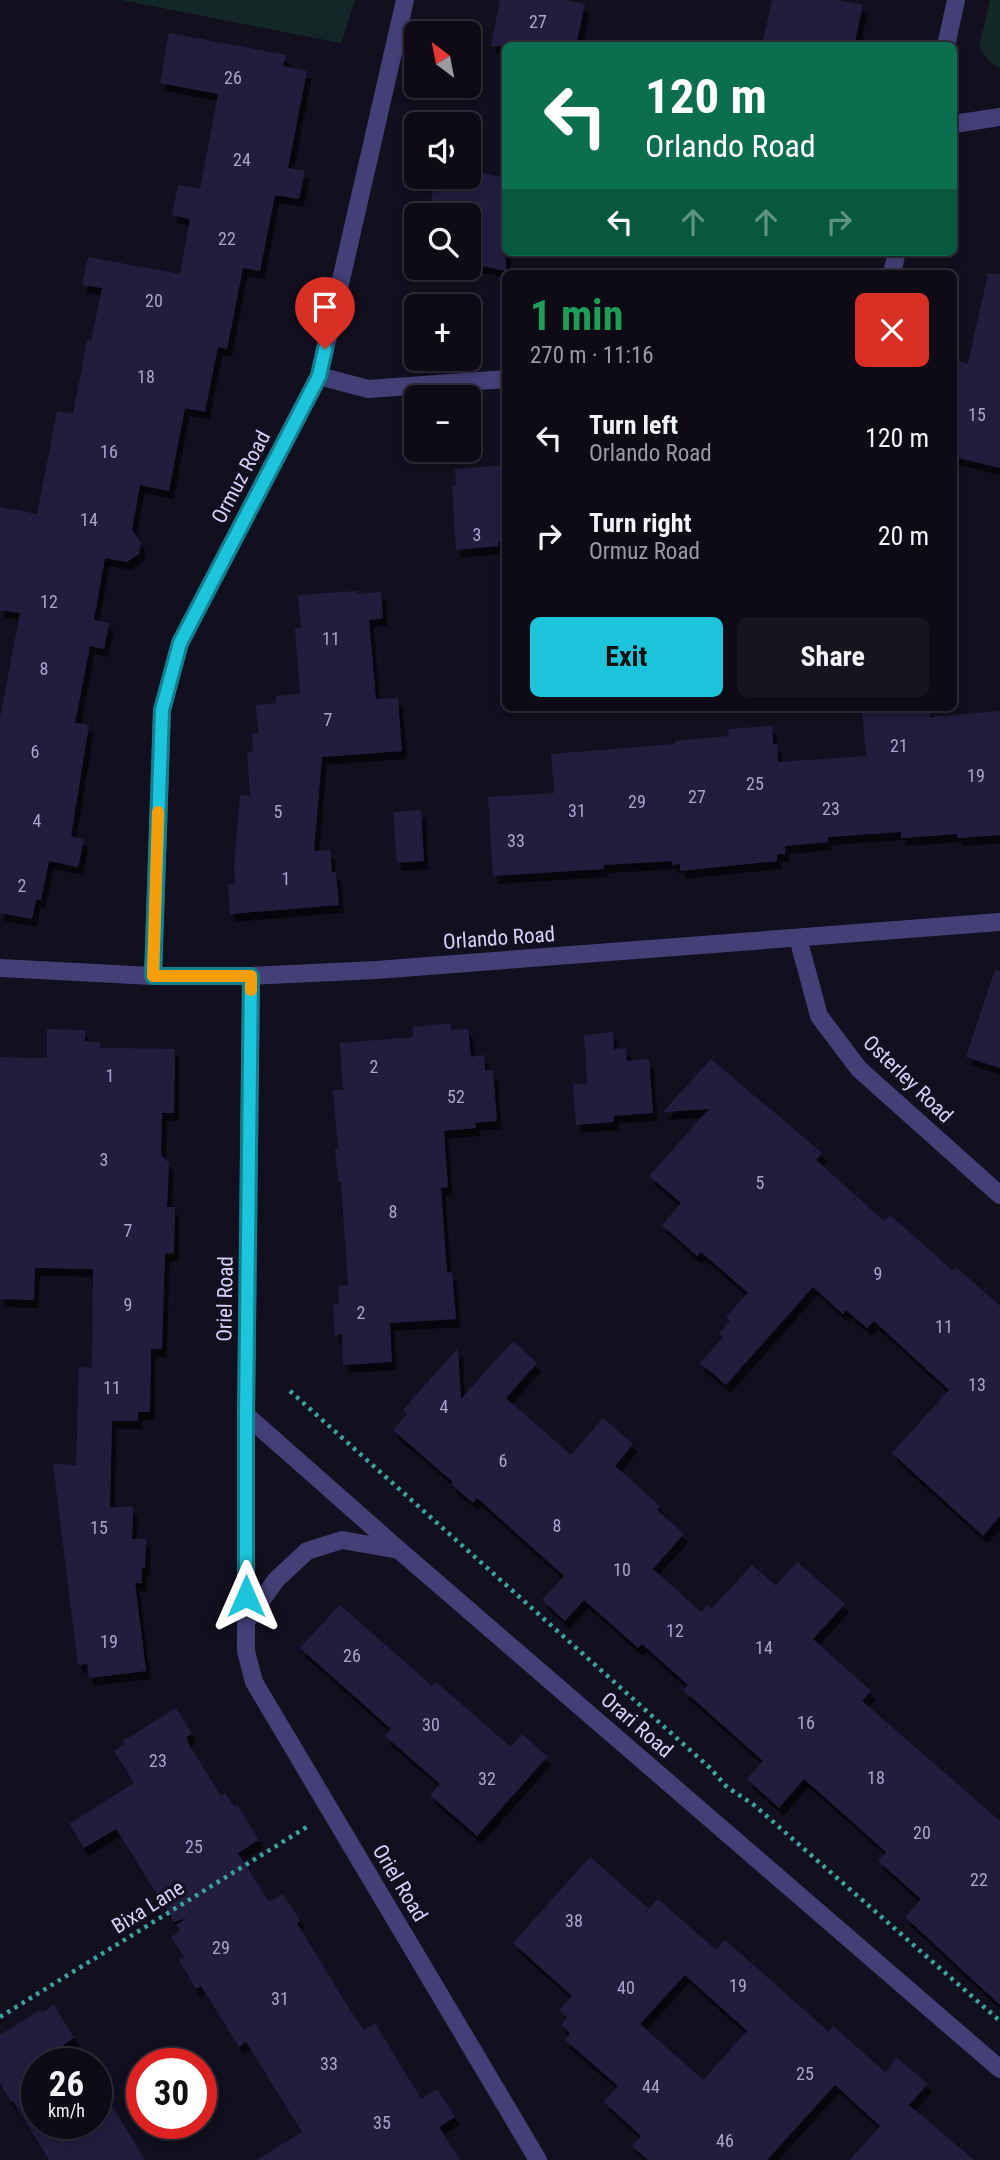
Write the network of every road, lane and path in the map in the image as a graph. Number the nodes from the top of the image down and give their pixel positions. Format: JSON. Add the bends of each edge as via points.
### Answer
{"nodes":[{"id":1,"x":405,"y":0,"type":"edge"},
{"id":2,"x":956,"y":0,"type":"edge"},
{"id":3,"x":947,"y":42,"type":"edge"},
{"id":4,"x":1000,"y":117,"type":"edge"},
{"id":5,"x":957,"y":124,"type":"edge"},
{"id":6,"x":319,"y":376,"type":"junction"},
{"id":7,"x":502,"y":379,"type":"edge"},
{"id":8,"x":1000,"y":922,"type":"edge"},
{"id":9,"x":798,"y":939,"type":"junction"},
{"id":10,"x":0,"y":968,"type":"edge"},
{"id":11,"x":153,"y":976,"type":"junction"},
{"id":12,"x":251,"y":976,"type":"junction"},
{"id":13,"x":1000,"y":1195,"type":"edge"},
{"id":14,"x":290,"y":1391,"type":"dead end"},
{"id":15,"x":246,"y":1415,"type":"junction"},
{"id":16,"x":399,"y":1550,"type":"junction"},
{"id":17,"x":246,"y":1622,"type":"junction"},
{"id":18,"x":313,"y":1823,"type":"dead end"},
{"id":19,"x":0,"y":2017,"type":"edge"},
{"id":20,"x":1000,"y":2021,"type":"edge"},
{"id":21,"x":1000,"y":2068,"type":"edge"},
{"id":22,"x":538,"y":2160,"type":"edge"}],
"edges":[{"from":1,"to":6,"type":"street","name":"Ormuz Road"},
{"from":2,"to":3,"type":"street"},
{"from":4,"to":5,"type":"street"},
{"from":6,"to":7,"type":"street","via":[[368,388]]},
{"from":6,"to":11,"type":"street","name":"Ormuz Road","via":[[180,643],[162,710]]},
{"from":8,"to":9,"type":"street","name":"Orlando Road"},
{"from":9,"to":12,"type":"street","name":"Orlando Road"},
{"from":9,"to":13,"type":"street","name":"Osterley Road","via":[[819,1016],[859,1069]]},
{"from":10,"to":11,"type":"street","name":"Orlando Road"},
{"from":11,"to":12,"type":"street","name":"Orlando Road"},
{"from":12,"to":15,"type":"street","name":"Oriel Road"},
{"from":14,"to":20,"type":"path","via":[[727,1787],[754,1805]]},
{"from":15,"to":16,"type":"street","name":"Orari Road"},
{"from":15,"to":17,"type":"street","name":"Oriel Road"},
{"from":16,"to":17,"type":"street","via":[[342,1540],[307,1551],[276,1580]]},
{"from":16,"to":21,"type":"street","name":"Orari Road"},
{"from":17,"to":22,"type":"street","name":"Oriel Road","via":[[246,1651],[254,1682]]},
{"from":18,"to":19,"type":"path","name":"Bixa Lane"}]}
